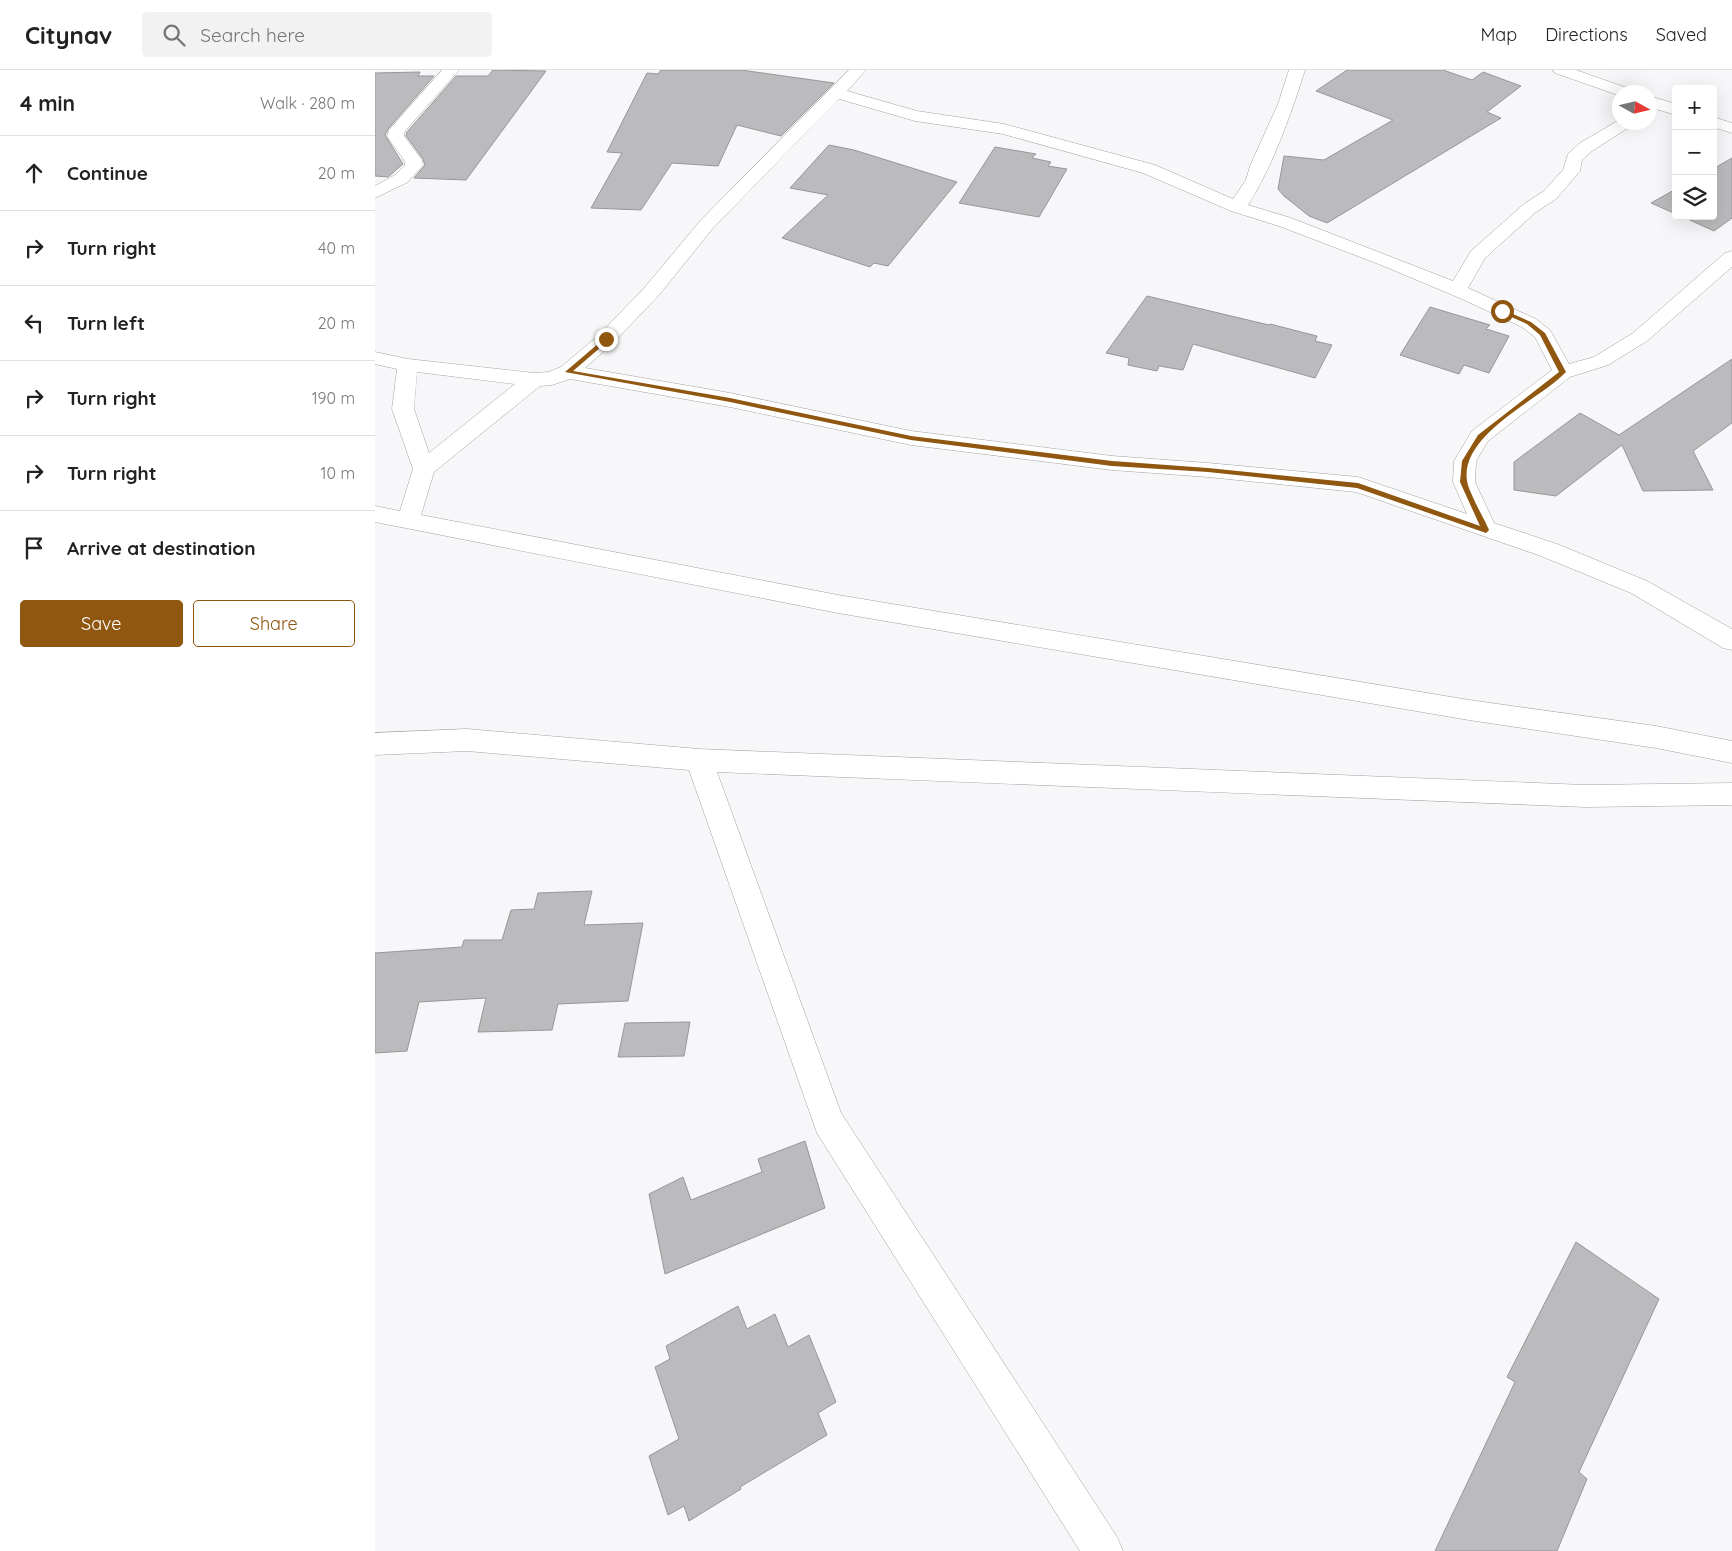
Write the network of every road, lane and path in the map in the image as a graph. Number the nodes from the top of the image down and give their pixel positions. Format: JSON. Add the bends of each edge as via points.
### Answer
{"nodes":[{"id":1,"x":451,"y":70,"type":"edge"},
{"id":2,"x":859,"y":70,"type":"edge"},
{"id":3,"x":1297,"y":70,"type":"edge"},
{"id":4,"x":1561,"y":70,"type":"edge"},
{"id":5,"x":1612,"y":88,"type":"edge"},
{"id":6,"x":837,"y":93,"type":"junction"},
{"id":7,"x":1717,"y":123,"type":"edge"},
{"id":8,"x":1732,"y":128,"type":"edge"},
{"id":9,"x":1612,"y":130,"type":"edge"},
{"id":10,"x":375,"y":193,"type":"edge"},
{"id":11,"x":1237,"y":207,"type":"junction"},
{"id":12,"x":1732,"y":257,"type":"edge"},
{"id":13,"x":1457,"y":290,"type":"junction"},
{"id":14,"x":375,"y":358,"type":"edge"},
{"id":15,"x":407,"y":365,"type":"junction"},
{"id":16,"x":568,"y":372,"type":"junction"},
{"id":17,"x":1563,"y":372,"type":"junction"},
{"id":18,"x":534,"y":380,"type":"junction"},
{"id":19,"x":424,"y":469,"type":"junction"},
{"id":20,"x":375,"y":514,"type":"edge"},
{"id":21,"x":408,"y":521,"type":"junction"},
{"id":22,"x":1486,"y":530,"type":"junction"},
{"id":23,"x":1732,"y":641,"type":"edge"},
{"id":24,"x":375,"y":744,"type":"edge"},
{"id":25,"x":1732,"y":752,"type":"edge"},
{"id":26,"x":699,"y":760,"type":"junction"},
{"id":27,"x":1732,"y":794,"type":"edge"},
{"id":28,"x":1103,"y":1551,"type":"edge"}],
"edges":[{"from":1,"to":10,"type":"street","via":[[397,130],[395,136],[413,160],[411,170],[404,178]]},
{"from":2,"to":6,"type":"street"},
{"from":3,"to":11,"type":"street","via":[[1255,180]]},
{"from":4,"to":5,"type":"street"},
{"from":6,"to":11,"type":"street","via":[[915,116],[1004,130],[1149,170]]},
{"from":6,"to":16,"type":"street","via":[[707,224],[652,291],[606,339]]},
{"from":7,"to":8,"type":"street"},
{"from":9,"to":13,"type":"street","via":[[1574,158],[1571,171],[1550,196],[1530,208],[1478,256]]},
{"from":11,"to":13,"type":"street","via":[[1325,237]]},
{"from":12,"to":17,"type":"street","via":[[1640,337],[1601,361]]},
{"from":13,"to":17,"type":"street","via":[[1529,323],[1543,334]]},
{"from":14,"to":15,"type":"street"},
{"from":15,"to":18,"type":"street"},
{"from":15,"to":19,"type":"street","via":[[403,409]]},
{"from":16,"to":18,"type":"street"},
{"from":16,"to":22,"type":"street","via":[[730,400],[911,438],[1112,464],[1208,470],[1358,486]]},
{"from":17,"to":22,"type":"street","via":[[1480,436],[1465,461],[1464,482]]},
{"from":18,"to":19,"type":"street"},
{"from":19,"to":21,"type":"street"},
{"from":20,"to":21,"type":"street"},
{"from":21,"to":25,"type":"street","via":[[848,606]]},
{"from":22,"to":23,"type":"street","via":[[1549,550],[1639,587]]},
{"from":24,"to":26,"type":"street","via":[[467,740]]},
{"from":26,"to":27,"type":"street","via":[[1585,796]]},
{"from":26,"to":28,"type":"street","via":[[828,1122]]}]}
